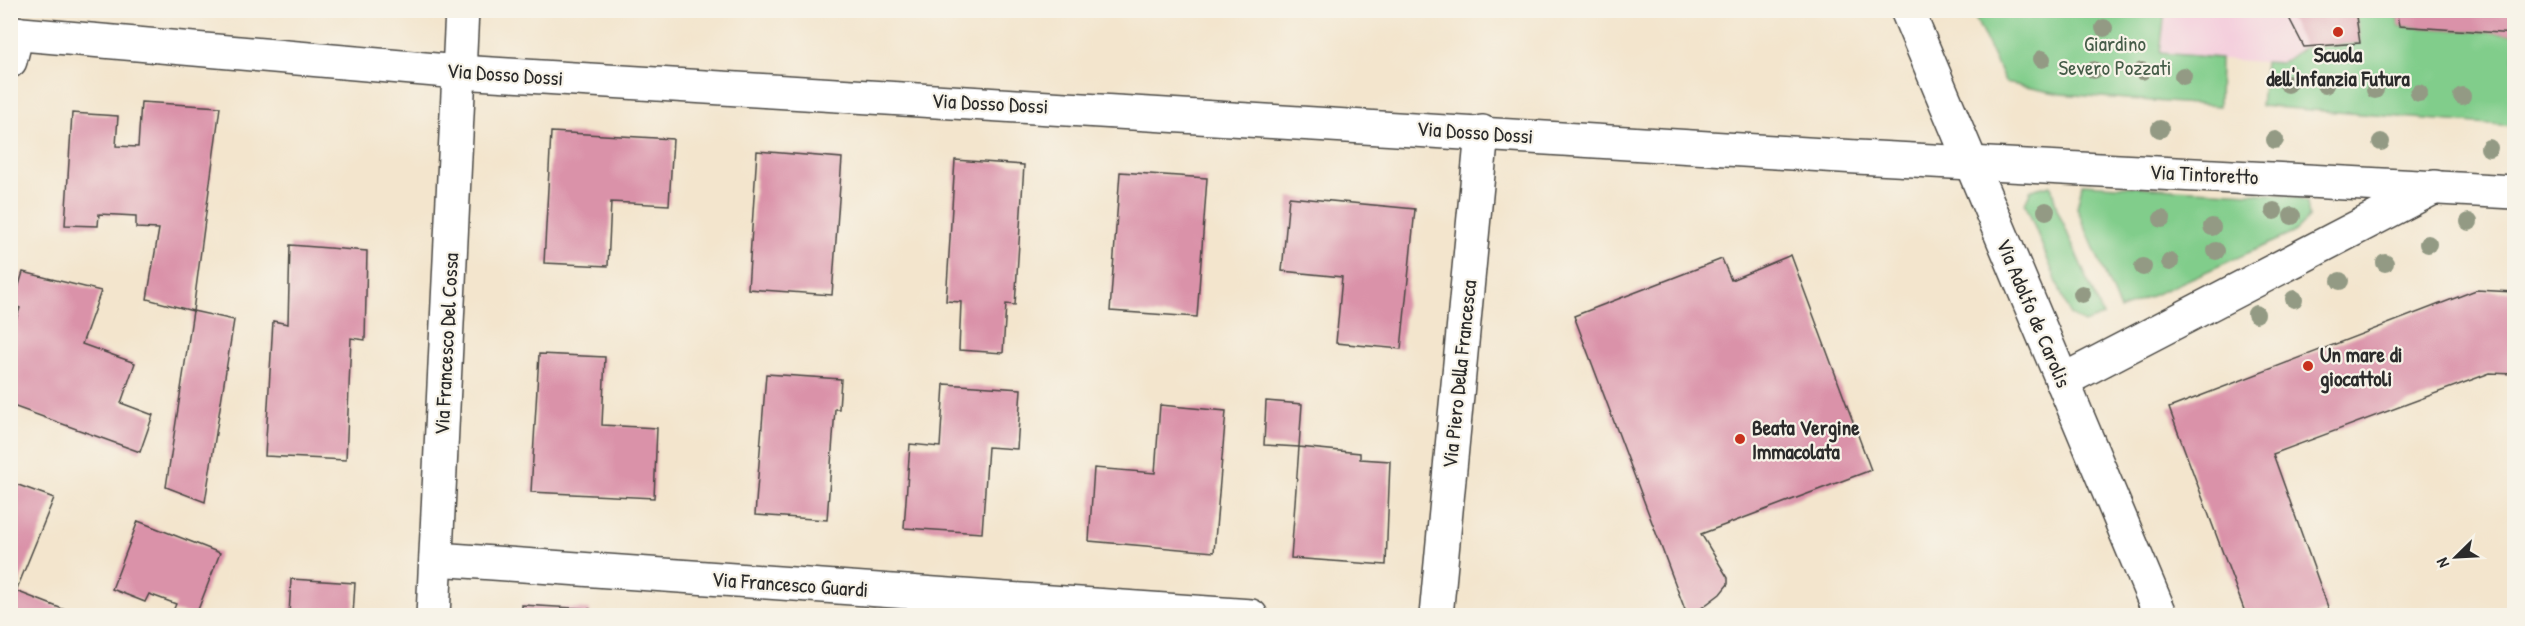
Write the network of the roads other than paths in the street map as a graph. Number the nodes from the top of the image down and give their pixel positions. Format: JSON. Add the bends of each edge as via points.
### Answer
{"nodes":[{"id":1,"x":462,"y":10,"type":"edge"},
{"id":2,"x":1907,"y":10,"type":"edge"},
{"id":3,"x":13,"y":42,"type":"edge"},
{"id":4,"x":459,"y":72,"type":"junction"},
{"id":5,"x":1482,"y":132,"type":"junction"},
{"id":6,"x":1971,"y":163,"type":"junction"},
{"id":7,"x":2437,"y":186,"type":"junction"},
{"id":8,"x":2514,"y":192,"type":"edge"},
{"id":9,"x":2062,"y":381,"type":"junction"},
{"id":10,"x":436,"y":559,"type":"junction"},
{"id":11,"x":433,"y":615,"type":"edge"},
{"id":12,"x":1251,"y":615,"type":"edge"},
{"id":13,"x":1436,"y":615,"type":"edge"},
{"id":14,"x":2161,"y":615,"type":"edge"}],
"edges":[{"from":1,"to":4,"type":"street","name":"Via Francesco Del Cossa"},
{"from":2,"to":6,"type":"street","name":"Via Adolfo de Carolis"},
{"from":3,"to":4,"type":"street","name":"Via Dosso Dossi"},
{"from":4,"to":5,"type":"street","name":"Via Dosso Dossi"},
{"from":4,"to":10,"type":"street","name":"Via Francesco Del Cossa"},
{"from":5,"to":6,"type":"street","name":"Via Dosso Dossi"},
{"from":5,"to":13,"type":"street","name":"Via Piero Della Francesca"},
{"from":6,"to":7,"type":"street","name":"Via Tintoretto"},
{"from":6,"to":9,"type":"street","name":"Via Adolfo de Carolis"},
{"from":7,"to":8,"type":"street","name":"Via Tintoretto"},
{"from":7,"to":9,"type":"street"},
{"from":9,"to":14,"type":"street","name":"Via Adolfo de Carolis"},
{"from":10,"to":11,"type":"street","name":"Via Francesco Del Cossa"},
{"from":10,"to":12,"type":"street","name":"Via Francesco Guardi"}]}
